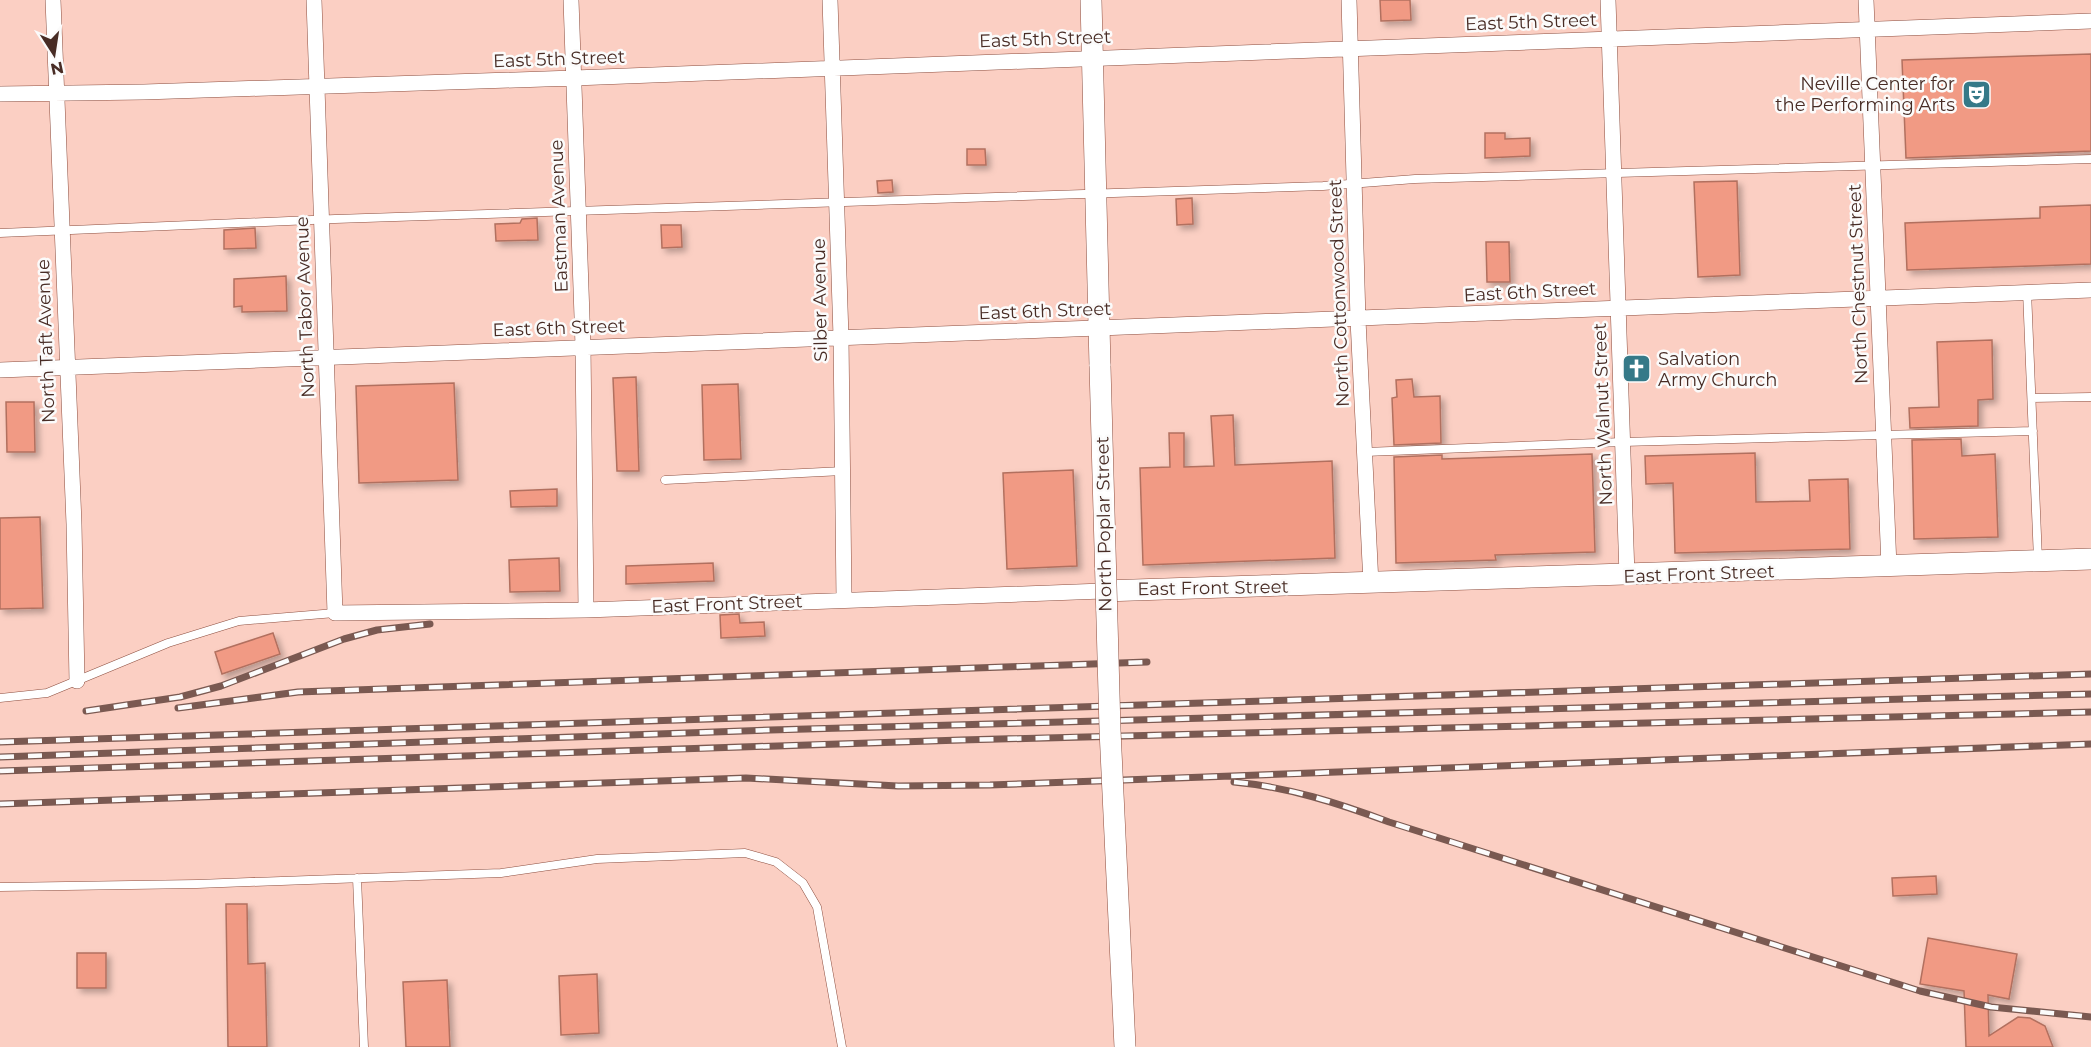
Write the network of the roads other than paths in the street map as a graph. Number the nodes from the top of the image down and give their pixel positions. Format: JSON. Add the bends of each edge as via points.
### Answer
{"nodes":[{"id":1,"x":53,"y":0,"type":"edge"},
{"id":2,"x":314,"y":0,"type":"edge"},
{"id":3,"x":571,"y":0,"type":"edge"},
{"id":4,"x":830,"y":0,"type":"edge"},
{"id":5,"x":1091,"y":0,"type":"edge"},
{"id":6,"x":1349,"y":0,"type":"edge"},
{"id":7,"x":1608,"y":0,"type":"edge"},
{"id":8,"x":1866,"y":0,"type":"edge"},
{"id":9,"x":2091,"y":21,"type":"edge"},
{"id":10,"x":1868,"y":30,"type":"junction"},
{"id":11,"x":1609,"y":39,"type":"junction"},
{"id":12,"x":1351,"y":48,"type":"junction"},
{"id":13,"x":1093,"y":57,"type":"junction"},
{"id":14,"x":832,"y":67,"type":"junction"},
{"id":15,"x":574,"y":78,"type":"junction"},
{"id":16,"x":317,"y":87,"type":"junction"},
{"id":17,"x":57,"y":93,"type":"junction"},
{"id":18,"x":0,"y":94,"type":"edge"},
{"id":19,"x":2091,"y":159,"type":"edge"},
{"id":20,"x":1873,"y":164,"type":"junction"},
{"id":21,"x":1615,"y":172,"type":"junction"},
{"id":22,"x":1355,"y":183,"type":"junction"},
{"id":23,"x":1097,"y":192,"type":"junction"},
{"id":24,"x":837,"y":201,"type":"junction"},
{"id":25,"x":578,"y":210,"type":"junction"},
{"id":26,"x":322,"y":220,"type":"junction"},
{"id":27,"x":61,"y":231,"type":"junction"},
{"id":28,"x":0,"y":233,"type":"edge"},
{"id":29,"x":2091,"y":290,"type":"edge"},
{"id":30,"x":2027,"y":291,"type":"junction"},
{"id":31,"x":1878,"y":296,"type":"junction"},
{"id":32,"x":1620,"y":308,"type":"junction"},
{"id":33,"x":1358,"y":320,"type":"junction"},
{"id":34,"x":1100,"y":328,"type":"junction"},
{"id":35,"x":841,"y":337,"type":"junction"},
{"id":36,"x":583,"y":346,"type":"junction"},
{"id":37,"x":326,"y":357,"type":"junction"},
{"id":38,"x":66,"y":369,"type":"junction"},
{"id":39,"x":0,"y":370,"type":"edge"},
{"id":40,"x":2091,"y":397,"type":"edge"},
{"id":41,"x":2032,"y":398,"type":"junction"},
{"id":42,"x":2033,"y":431,"type":"junction"},
{"id":43,"x":1884,"y":435,"type":"junction"},
{"id":44,"x":1623,"y":442,"type":"junction"},
{"id":45,"x":1365,"y":452,"type":"junction"},
{"id":46,"x":843,"y":471,"type":"junction"},
{"id":47,"x":665,"y":480,"type":"dead end"},
{"id":48,"x":2091,"y":559,"type":"edge"},
{"id":49,"x":2038,"y":561,"type":"junction"},
{"id":50,"x":1889,"y":567,"type":"junction"},
{"id":51,"x":1627,"y":576,"type":"junction"},
{"id":52,"x":1371,"y":584,"type":"junction"},
{"id":53,"x":1103,"y":591,"type":"joint"},
{"id":54,"x":844,"y":599,"type":"junction"},
{"id":55,"x":586,"y":610,"type":"junction"},
{"id":56,"x":335,"y":613,"type":"junction"},
{"id":57,"x":77,"y":681,"type":"junction"},
{"id":58,"x":0,"y":698,"type":"edge"},
{"id":59,"x":357,"y":878,"type":"junction"},
{"id":60,"x":0,"y":887,"type":"edge"},
{"id":61,"x":364,"y":1047,"type":"edge"},
{"id":62,"x":843,"y":1047,"type":"edge"},
{"id":63,"x":1125,"y":1047,"type":"edge"}],
"edges":[{"from":1,"to":17,"type":"street","name":"North Taft Avenue"},
{"from":2,"to":16,"type":"street","name":"North Tabor Avenue"},
{"from":3,"to":15,"type":"street","name":"Eastman Avenue"},
{"from":4,"to":14,"type":"street","name":"Silber Avenue"},
{"from":5,"to":13,"type":"main road","name":"North Poplar Street"},
{"from":6,"to":12,"type":"street","name":"North Cottonwood Street"},
{"from":7,"to":11,"type":"street","name":"North Walnut Street"},
{"from":8,"to":10,"type":"street","name":"North Chestnut Street"},
{"from":9,"to":10,"type":"street","name":"East 5th Street"},
{"from":10,"to":11,"type":"street","name":"East 5th Street"},
{"from":10,"to":20,"type":"street","name":"North Chestnut Street"},
{"from":11,"to":12,"type":"street","name":"East 5th Street"},
{"from":11,"to":21,"type":"street","name":"North Walnut Street"},
{"from":12,"to":13,"type":"street","name":"East 5th Street"},
{"from":12,"to":22,"type":"street","name":"North Cottonwood Street"},
{"from":13,"to":14,"type":"street","name":"East 5th Street"},
{"from":13,"to":23,"type":"main road","name":"North Poplar Street"},
{"from":14,"to":15,"type":"street","name":"East 5th Street"},
{"from":14,"to":24,"type":"street","name":"Silber Avenue"},
{"from":15,"to":16,"type":"street","name":"East 5th Street"},
{"from":15,"to":25,"type":"street","name":"Eastman Avenue"},
{"from":16,"to":17,"type":"street","name":"East 5th Street"},
{"from":16,"to":26,"type":"street","name":"North Tabor Avenue"},
{"from":17,"to":18,"type":"street","name":"East 5th Street"},
{"from":17,"to":27,"type":"street","name":"North Taft Avenue"},
{"from":19,"to":20,"type":"lane"},
{"from":20,"to":21,"type":"lane"},
{"from":20,"to":31,"type":"street","name":"North Chestnut Street"},
{"from":21,"to":22,"type":"lane"},
{"from":21,"to":32,"type":"street","name":"North Walnut Street"},
{"from":22,"to":23,"type":"lane"},
{"from":22,"to":33,"type":"street","name":"North Cottonwood Street"},
{"from":23,"to":24,"type":"lane"},
{"from":23,"to":34,"type":"main road","name":"North Poplar Street"},
{"from":24,"to":25,"type":"lane"},
{"from":24,"to":35,"type":"street","name":"Silber Avenue"},
{"from":25,"to":26,"type":"lane"},
{"from":25,"to":36,"type":"street","name":"Eastman Avenue"},
{"from":26,"to":27,"type":"lane"},
{"from":26,"to":37,"type":"street","name":"North Tabor Avenue"},
{"from":27,"to":28,"type":"lane"},
{"from":27,"to":38,"type":"street","name":"North Taft Avenue"},
{"from":29,"to":30,"type":"street","name":"East 6th Street"},
{"from":30,"to":31,"type":"street","name":"East 6th Street"},
{"from":30,"to":41,"type":"lane"},
{"from":31,"to":32,"type":"street","name":"East 6th Street"},
{"from":31,"to":43,"type":"street","name":"North Chestnut Street"},
{"from":32,"to":33,"type":"street","name":"East 6th Street"},
{"from":32,"to":44,"type":"street","name":"North Walnut Street"},
{"from":33,"to":34,"type":"street","name":"East 6th Street"},
{"from":33,"to":45,"type":"street","name":"North Cottonwood Street"},
{"from":34,"to":35,"type":"street","name":"East 6th Street"},
{"from":34,"to":63,"type":"main road","name":"North Poplar Street","bridge":true,"via":[[1110,730]]},
{"from":35,"to":36,"type":"street","name":"East 6th Street"},
{"from":35,"to":46,"type":"street","name":"Silber Avenue"},
{"from":36,"to":37,"type":"street","name":"East 6th Street"},
{"from":36,"to":55,"type":"street","name":"Eastman Avenue"},
{"from":37,"to":38,"type":"street","name":"East 6th Street"},
{"from":37,"to":56,"type":"street","name":"North Tabor Avenue"},
{"from":38,"to":39,"type":"street","name":"East 6th Street"},
{"from":38,"to":57,"type":"street","name":"North Taft Avenue"},
{"from":40,"to":41,"type":"lane"},
{"from":41,"to":42,"type":"lane"},
{"from":42,"to":43,"type":"lane"},
{"from":42,"to":49,"type":"lane"},
{"from":43,"to":44,"type":"lane"},
{"from":43,"to":50,"type":"street","name":"North Chestnut Street"},
{"from":44,"to":45,"type":"lane"},
{"from":44,"to":51,"type":"street","name":"North Walnut Street"},
{"from":45,"to":52,"type":"street","name":"North Cottonwood Street"},
{"from":46,"to":47,"type":"lane"},
{"from":46,"to":54,"type":"street","name":"Silber Avenue"},
{"from":48,"to":49,"type":"main road","name":"East Front Street"},
{"from":49,"to":50,"type":"main road","name":"East Front Street"},
{"from":50,"to":51,"type":"main road","name":"East Front Street"},
{"from":51,"to":52,"type":"main road","name":"East Front Street"},
{"from":52,"to":53,"type":"main road","name":"East Front Street"},
{"from":53,"to":54,"type":"street","name":"East Front Street"},
{"from":54,"to":55,"type":"street","name":"East Front Street"},
{"from":55,"to":56,"type":"street","name":"East Front Street"},
{"from":56,"to":57,"type":"lane","via":[[266,617],[205,630]]},
{"from":57,"to":58,"type":"lane","via":[[47,693]]},
{"from":59,"to":60,"type":"lane"},
{"from":59,"to":61,"type":"lane"},
{"from":59,"to":62,"type":"lane","via":[[501,873],[597,860],[703,854],[745,853],[776,862],[803,883],[817,907]]}]}
